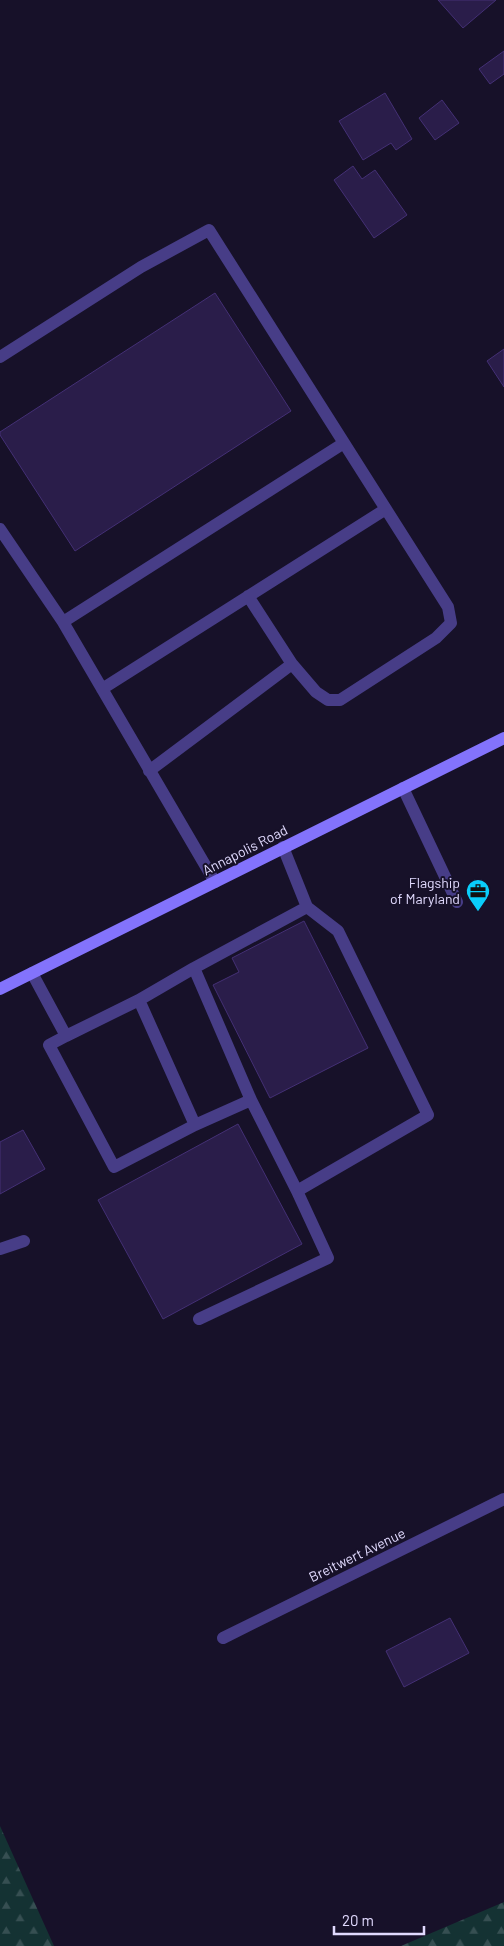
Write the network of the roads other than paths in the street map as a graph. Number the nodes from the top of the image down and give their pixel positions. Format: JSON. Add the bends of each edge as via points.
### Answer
{"nodes":[{"id":1,"x":0,"y":357,"type":"edge"},
{"id":2,"x":344,"y":443,"type":"junction"},
{"id":3,"x":386,"y":509,"type":"junction"},
{"id":4,"x":0,"y":529,"type":"edge"},
{"id":5,"x":248,"y":596,"type":"junction"},
{"id":6,"x":63,"y":622,"type":"junction"},
{"id":7,"x":292,"y":664,"type":"junction"},
{"id":8,"x":102,"y":689,"type":"junction"},
{"id":9,"x":504,"y":738,"type":"edge"},
{"id":10,"x":149,"y":771,"type":"junction"},
{"id":11,"x":403,"y":788,"type":"junction"},
{"id":12,"x":283,"y":847,"type":"junction"},
{"id":13,"x":215,"y":882,"type":"junction"},
{"id":14,"x":457,"y":902,"type":"dead end"},
{"id":15,"x":307,"y":907,"type":"junction"},
{"id":16,"x":194,"y":968,"type":"junction"},
{"id":17,"x":32,"y":973,"type":"junction"},
{"id":18,"x":0,"y":990,"type":"edge"},
{"id":19,"x":139,"y":1000,"type":"junction"},
{"id":20,"x":66,"y":1036,"type":"junction"},
{"id":21,"x":251,"y":1100,"type":"junction"},
{"id":22,"x":195,"y":1125,"type":"junction"},
{"id":23,"x":297,"y":1191,"type":"junction"},
{"id":24,"x":24,"y":1241,"type":"dead end"},
{"id":25,"x":0,"y":1249,"type":"edge"},
{"id":26,"x":198,"y":1319,"type":"dead end"},
{"id":27,"x":504,"y":1499,"type":"edge"},
{"id":28,"x":223,"y":1638,"type":"dead end"}],
"edges":[{"from":1,"to":2,"type":"street","via":[[141,267],[209,230]]},
{"from":2,"to":3,"type":"street"},
{"from":2,"to":6,"type":"street"},
{"from":3,"to":5,"type":"street"},
{"from":3,"to":7,"type":"street","via":[[448,607],[451,623],[436,638],[340,700],[328,700],[316,692]]},
{"from":4,"to":6,"type":"street"},
{"from":5,"to":7,"type":"street"},
{"from":5,"to":8,"type":"street"},
{"from":6,"to":8,"type":"street"},
{"from":7,"to":10,"type":"street"},
{"from":8,"to":10,"type":"street"},
{"from":9,"to":11,"type":"main road","name":"Annapolis Road"},
{"from":10,"to":13,"type":"street"},
{"from":11,"to":12,"type":"main road","name":"Annapolis Road"},
{"from":11,"to":14,"type":"street"},
{"from":12,"to":13,"type":"main road","name":"Annapolis Road"},
{"from":12,"to":15,"type":"street"},
{"from":13,"to":17,"type":"main road","name":"Annapolis Road"},
{"from":15,"to":16,"type":"street"},
{"from":15,"to":23,"type":"street","via":[[338,931],[428,1115]]},
{"from":16,"to":19,"type":"street"},
{"from":16,"to":21,"type":"street"},
{"from":17,"to":18,"type":"main road","name":"Annapolis Road"},
{"from":17,"to":20,"type":"street"},
{"from":19,"to":20,"type":"street"},
{"from":19,"to":22,"type":"street"},
{"from":20,"to":22,"type":"street","via":[[49,1045],[114,1167]]},
{"from":21,"to":22,"type":"street"},
{"from":21,"to":23,"type":"street"},
{"from":23,"to":26,"type":"street","via":[[328,1258]]},
{"from":24,"to":25,"type":"street"},
{"from":27,"to":28,"type":"street","name":"Breitwert Avenue"}]}
